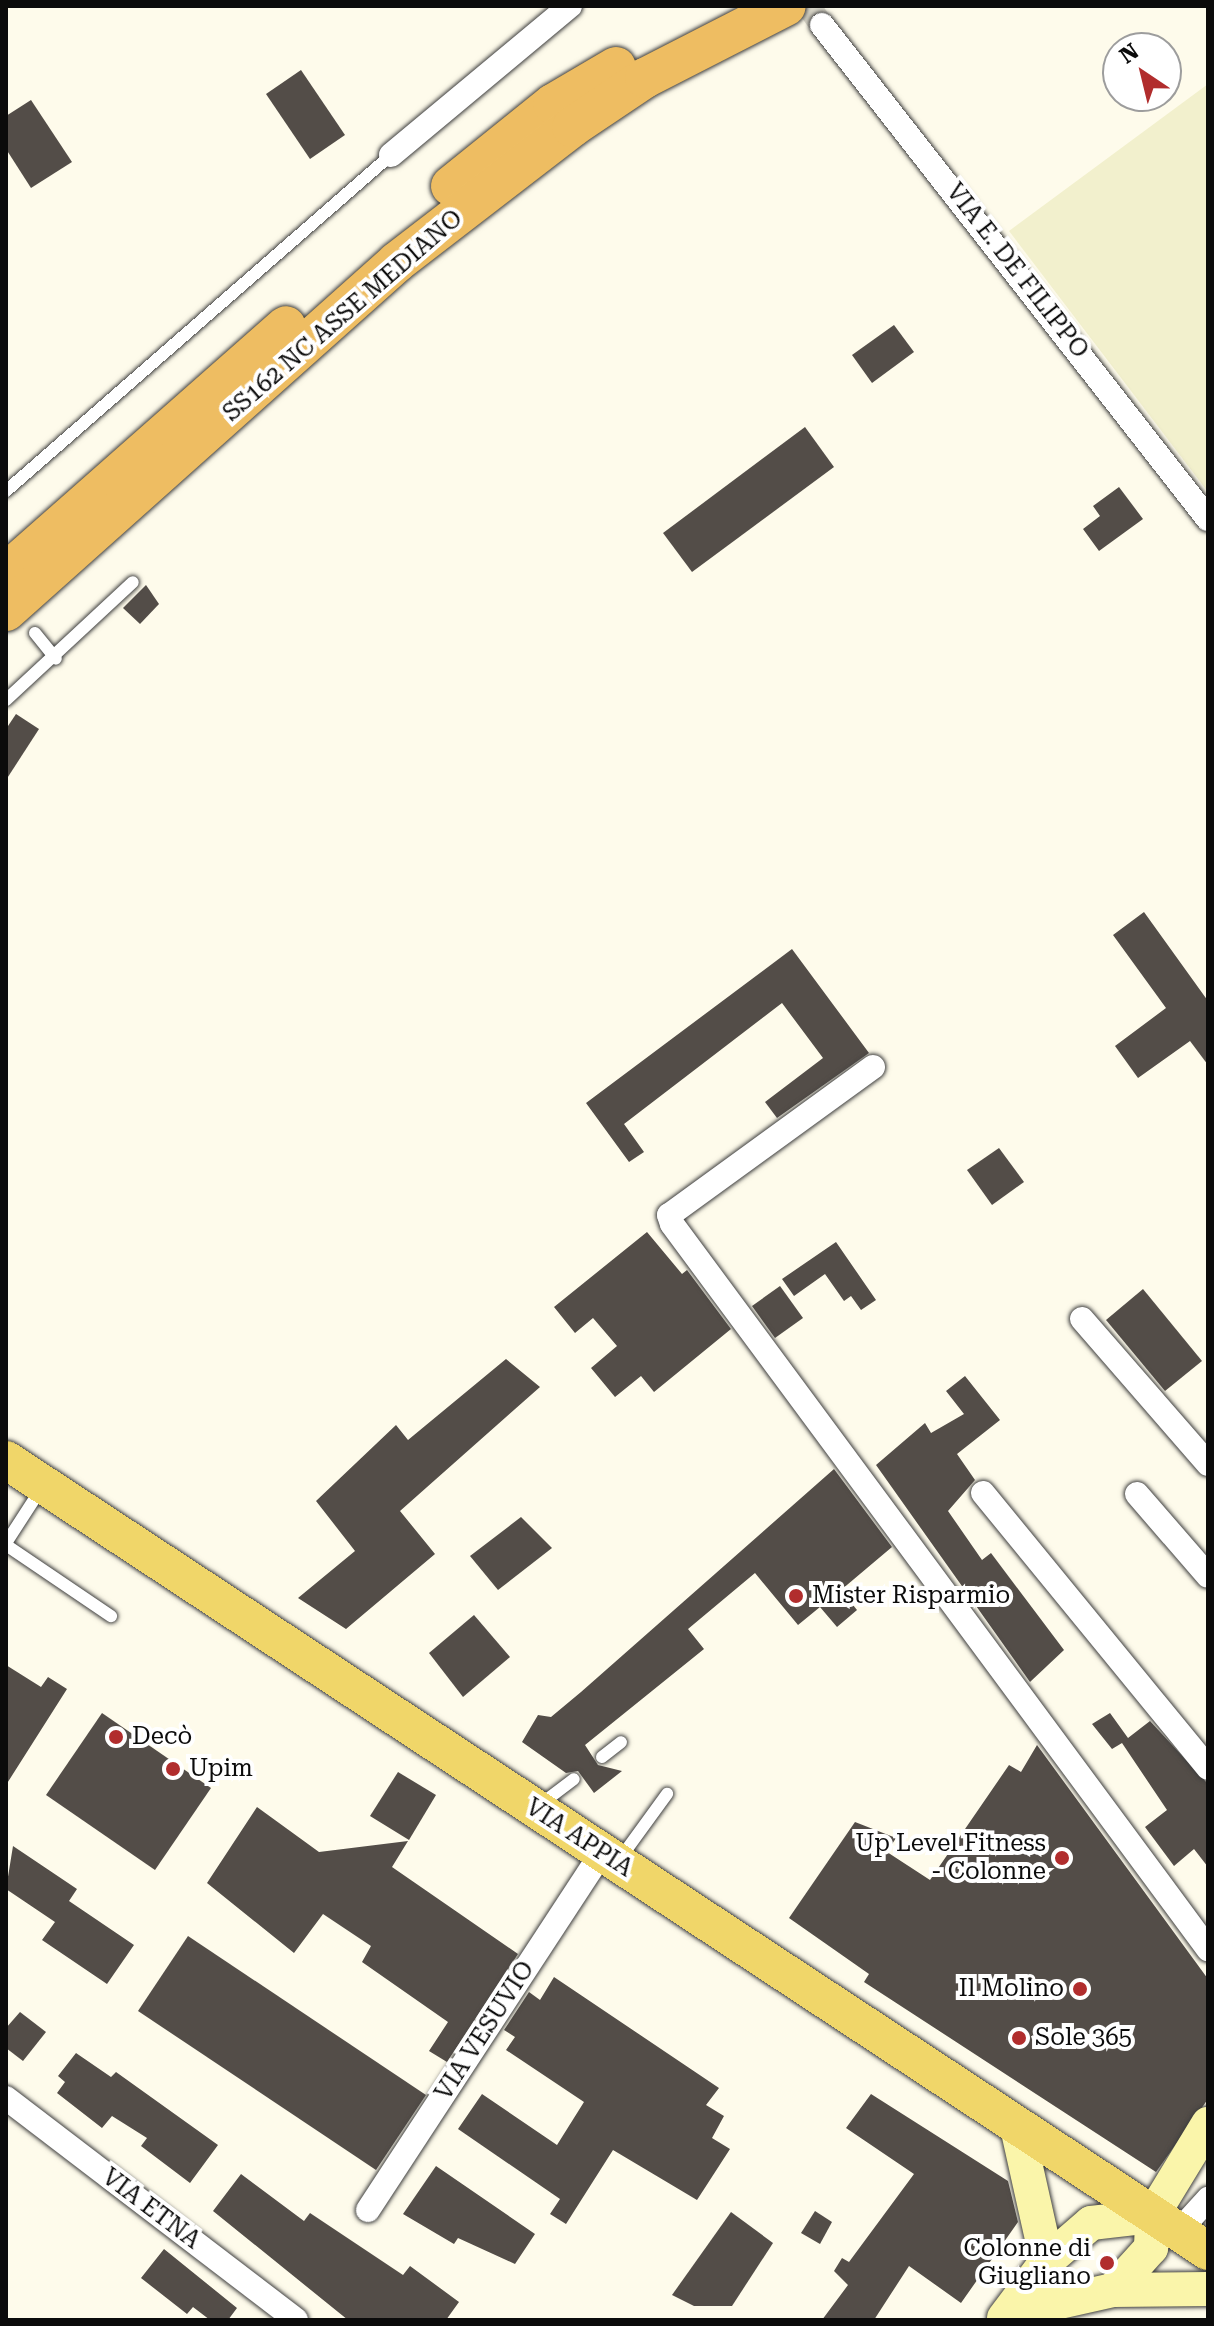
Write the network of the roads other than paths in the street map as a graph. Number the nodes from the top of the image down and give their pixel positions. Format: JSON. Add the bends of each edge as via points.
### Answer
{"nodes":[{"id":1,"x":570,"y":6,"type":"edge"},
{"id":2,"x":719,"y":6,"type":"edge"},
{"id":3,"x":786,"y":6,"type":"edge"},
{"id":4,"x":822,"y":25,"type":"tunnel mouth"},
{"id":5,"x":391,"y":155,"type":"joint"},
{"id":6,"x":6,"y":491,"type":"edge"},
{"id":7,"x":1208,"y":519,"type":"edge"},
{"id":8,"x":6,"y":573,"type":"edge"},
{"id":9,"x":133,"y":582,"type":"dead end"},
{"id":10,"x":20,"y":622,"type":"edge"},
{"id":11,"x":56,"y":659,"type":"junction"},
{"id":12,"x":6,"y":700,"type":"edge"},
{"id":13,"x":873,"y":1067,"type":"dead end"},
{"id":14,"x":1082,"y":1319,"type":"dead end"},
{"id":15,"x":6,"y":1460,"type":"edge"},
{"id":16,"x":1208,"y":1464,"type":"edge"},
{"id":17,"x":43,"y":1484,"type":"junction"},
{"id":18,"x":983,"y":1493,"type":"dead end"},
{"id":19,"x":1137,"y":1494,"type":"dead end"},
{"id":20,"x":6,"y":1544,"type":"edge"},
{"id":21,"x":1208,"y":1576,"type":"edge"},
{"id":22,"x":111,"y":1616,"type":"dead end"},
{"id":23,"x":621,"y":1742,"type":"dead end"},
{"id":24,"x":602,"y":1757,"type":"dead end"},
{"id":25,"x":1208,"y":1768,"type":"edge"},
{"id":26,"x":574,"y":1779,"type":"dead end"},
{"id":27,"x":667,"y":1794,"type":"dead end"},
{"id":28,"x":535,"y":1808,"type":"junction"},
{"id":29,"x":610,"y":1858,"type":"junction"},
{"id":30,"x":1208,"y":1949,"type":"edge"},
{"id":31,"x":6,"y":2098,"type":"edge"},
{"id":32,"x":1208,"y":2124,"type":"edge"},
{"id":33,"x":1017,"y":2127,"type":"junction"},
{"id":34,"x":1208,"y":2199,"type":"edge"},
{"id":35,"x":368,"y":2210,"type":"dead end"},
{"id":36,"x":1179,"y":2233,"type":"edge"},
{"id":37,"x":1047,"y":2261,"type":"junction"},
{"id":38,"x":1208,"y":2289,"type":"edge"},
{"id":39,"x":1113,"y":2290,"type":"junction"},
{"id":40,"x":1006,"y":2316,"type":"edge"},
{"id":41,"x":296,"y":2320,"type":"edge"}],
"edges":[{"from":1,"to":5,"type":"street"},
{"from":2,"to":8,"type":"highway","via":[[553,104]]},
{"from":3,"to":10,"type":"highway","name":"SS162 NC ASSE MEDIANO","via":[[659,71],[572,127],[397,262]]},
{"from":4,"to":7,"type":"street","name":"VIA E. DE FILIPPO"},
{"from":5,"to":6,"type":"lane"},
{"from":9,"to":11,"type":"lane"},
{"from":10,"to":11,"type":"lane"},
{"from":11,"to":12,"type":"lane"},
{"from":13,"to":30,"type":"street","via":[[669,1215],[672,1224]]},
{"from":14,"to":16,"type":"street"},
{"from":15,"to":17,"type":"main road","name":"VIA APPIA"},
{"from":17,"to":20,"type":"lane"},
{"from":17,"to":28,"type":"main road","name":"VIA APPIA"},
{"from":18,"to":25,"type":"street"},
{"from":19,"to":21,"type":"street"},
{"from":20,"to":22,"type":"lane"},
{"from":23,"to":24,"type":"lane"},
{"from":26,"to":28,"type":"lane"},
{"from":27,"to":29,"type":"lane"},
{"from":28,"to":29,"type":"main road","name":"VIA APPIA"},
{"from":29,"to":33,"type":"main road","name":"VIA APPIA"},
{"from":29,"to":35,"type":"street","name":"VIA VESUVIO"},
{"from":31,"to":41,"type":"street","name":"VIA ETNA"},
{"from":32,"to":36,"type":"main road"},
{"from":33,"to":36,"type":"main road","name":"VIA APPIA"},
{"from":33,"to":37,"type":"main road"},
{"from":34,"to":36,"type":"street"},
{"from":36,"to":37,"type":"main road","via":[[1091,2223]]},
{"from":36,"to":39,"type":"main road","via":[[1151,2248]]},
{"from":37,"to":40,"type":"main road"},
{"from":38,"to":39,"type":"main road"},
{"from":39,"to":40,"type":"main road"}]}
